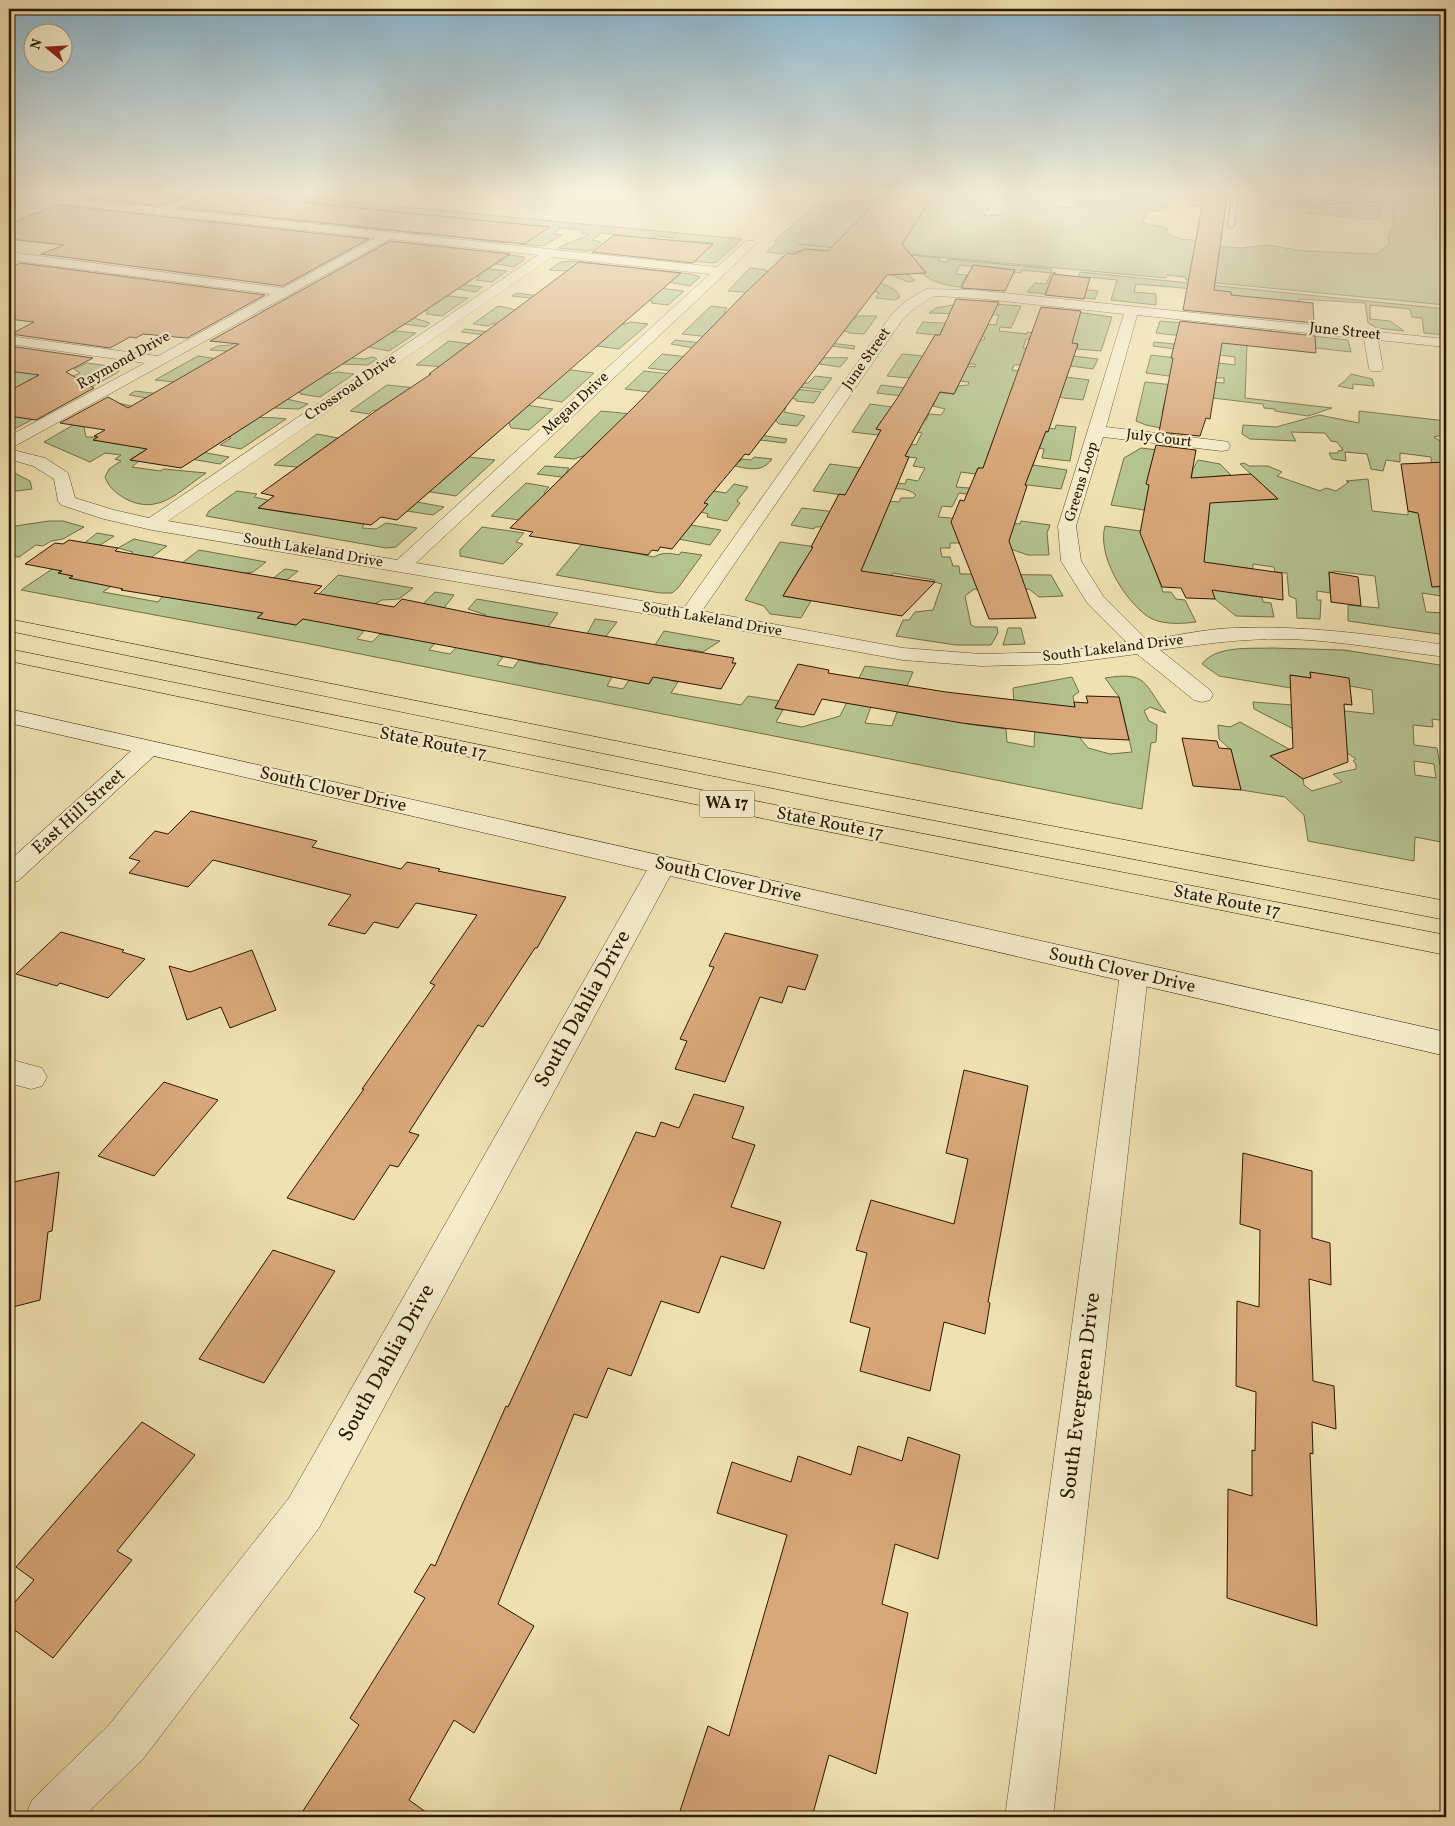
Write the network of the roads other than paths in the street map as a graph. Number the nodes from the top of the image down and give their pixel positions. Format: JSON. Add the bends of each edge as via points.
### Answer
{"nodes":[{"id":1,"x":156,"y":275,"type":"edge"},
{"id":2,"x":315,"y":275,"type":"edge"},
{"id":3,"x":517,"y":275,"type":"edge"},
{"id":4,"x":716,"y":275,"type":"edge"},
{"id":5,"x":284,"y":292,"type":"junction"},
{"id":6,"x":1132,"y":310,"type":"junction"},
{"id":7,"x":1370,"y":335,"type":"junction"},
{"id":8,"x":9,"y":340,"type":"edge"},
{"id":9,"x":1446,"y":342,"type":"edge"},
{"id":10,"x":157,"y":360,"type":"junction"},
{"id":11,"x":1376,"y":368,"type":"dead end"},
{"id":12,"x":1097,"y":431,"type":"junction"},
{"id":13,"x":9,"y":443,"type":"edge"},
{"id":14,"x":1222,"y":446,"type":"dead end"},
{"id":15,"x":9,"y":454,"type":"edge"},
{"id":16,"x":152,"y":524,"type":"junction"},
{"id":17,"x":402,"y":566,"type":"junction"},
{"id":18,"x":689,"y":615,"type":"junction"},
{"id":19,"x":9,"y":625,"type":"edge"},
{"id":20,"x":1141,"y":646,"type":"junction"},
{"id":21,"x":1446,"y":652,"type":"edge"},
{"id":22,"x":9,"y":656,"type":"edge"},
{"id":23,"x":1202,"y":695,"type":"dead end"},
{"id":24,"x":9,"y":716,"type":"edge"},
{"id":25,"x":150,"y":748,"type":"junction"},
{"id":26,"x":663,"y":865,"type":"junction"},
{"id":27,"x":9,"y":876,"type":"edge"},
{"id":28,"x":1446,"y":911,"type":"edge"},
{"id":29,"x":1446,"y":945,"type":"edge"},
{"id":30,"x":1134,"y":974,"type":"junction"},
{"id":31,"x":1446,"y":1044,"type":"edge"},
{"id":32,"x":49,"y":1817,"type":"edge"},
{"id":33,"x":1029,"y":1817,"type":"edge"}],
"edges":[{"from":1,"to":5,"type":"street"},
{"from":2,"to":5,"type":"street","name":"Raymond Drive"},
{"from":3,"to":16,"type":"street","name":"Crossroad Drive"},
{"from":4,"to":17,"type":"street","name":"Megan Drive"},
{"from":5,"to":10,"type":"street","name":"Raymond Drive"},
{"from":6,"to":7,"type":"street","name":"June Street"},
{"from":6,"to":12,"type":"street","name":"Greens Loop"},
{"from":6,"to":18,"type":"street","name":"June Street","via":[[930,292],[911,304],[897,317]]},
{"from":7,"to":9,"type":"street","name":"June Street"},
{"from":7,"to":11,"type":"street"},
{"from":8,"to":10,"type":"street"},
{"from":10,"to":13,"type":"street","name":"Raymond Drive"},
{"from":12,"to":14,"type":"street","name":"July Court"},
{"from":12,"to":20,"type":"street","name":"Greens Loop","via":[[1067,526],[1071,561],[1095,600]]},
{"from":15,"to":16,"type":"street","name":"South Lakeland Drive","via":[[40,462],[62,477],[67,501]]},
{"from":16,"to":17,"type":"street","name":"South Lakeland Drive"},
{"from":17,"to":18,"type":"street","name":"South Lakeland Drive"},
{"from":18,"to":20,"type":"street","name":"South Lakeland Drive","via":[[903,654],[981,660],[1061,658]]},
{"from":19,"to":28,"type":"highway","name":"State Route 17","number":"WA 17","via":[[815,789]]},
{"from":20,"to":21,"type":"street","name":"South Lakeland Drive","via":[[1231,634],[1289,633],[1346,637]]},
{"from":20,"to":23,"type":"street","name":"Greens Loop"},
{"from":22,"to":29,"type":"highway","name":"State Route 17","number":"WA 17","via":[[780,814]]},
{"from":24,"to":25,"type":"street","name":"South Clover Drive"},
{"from":25,"to":26,"type":"street","name":"South Clover Drive"},
{"from":25,"to":27,"type":"street","name":"East Hill Street"},
{"from":26,"to":30,"type":"street","name":"South Clover Drive"},
{"from":26,"to":32,"type":"street","name":"South Dahlia Drive","via":[[304,1513],[126,1742]]},
{"from":30,"to":31,"type":"street","name":"South Clover Drive"},
{"from":30,"to":33,"type":"street","name":"South Evergreen Drive"}]}
